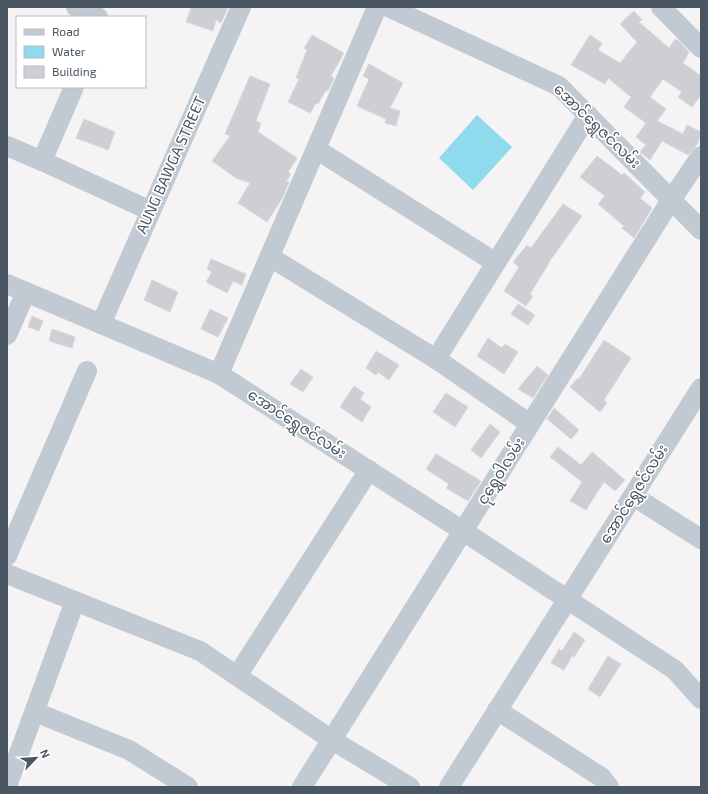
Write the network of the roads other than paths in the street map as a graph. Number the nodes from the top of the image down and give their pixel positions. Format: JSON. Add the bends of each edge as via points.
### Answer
{"nodes":[{"id":1,"x":76,"y":7,"type":"edge"},
{"id":2,"x":110,"y":7,"type":"edge"},
{"id":3,"x":240,"y":7,"type":"edge"},
{"id":4,"x":377,"y":7,"type":"edge"},
{"id":5,"x":388,"y":7,"type":"edge"},
{"id":6,"x":661,"y":7,"type":"edge"},
{"id":7,"x":96,"y":16,"type":"edge"},
{"id":8,"x":106,"y":16,"type":"edge"},
{"id":9,"x":701,"y":48,"type":"edge"},
{"id":10,"x":74,"y":88,"type":"edge"},
{"id":11,"x":588,"y":116,"type":"junction"},
{"id":12,"x":7,"y":146,"type":"edge"},
{"id":13,"x":316,"y":149,"type":"junction"},
{"id":14,"x":701,"y":156,"type":"edge"},
{"id":15,"x":42,"y":161,"type":"junction"},
{"id":16,"x":671,"y":200,"type":"junction"},
{"id":17,"x":151,"y":211,"type":"junction"},
{"id":18,"x":701,"y":230,"type":"edge"},
{"id":19,"x":270,"y":257,"type":"junction"},
{"id":20,"x":496,"y":263,"type":"junction"},
{"id":21,"x":7,"y":284,"type":"edge"},
{"id":22,"x":26,"y":292,"type":"junction"},
{"id":23,"x":101,"y":324,"type":"junction"},
{"id":24,"x":7,"y":335,"type":"edge"},
{"id":25,"x":436,"y":359,"type":"junction"},
{"id":26,"x":87,"y":372,"type":"dead end"},
{"id":27,"x":219,"y":374,"type":"junction"},
{"id":28,"x":699,"y":397,"type":"edge"},
{"id":29,"x":530,"y":424,"type":"junction"},
{"id":30,"x":369,"y":470,"type":"junction"},
{"id":31,"x":633,"y":496,"type":"junction"},
{"id":32,"x":463,"y":531,"type":"junction"},
{"id":33,"x":701,"y":539,"type":"edge"},
{"id":34,"x":7,"y":556,"type":"edge"},
{"id":35,"x":7,"y":574,"type":"edge"},
{"id":36,"x":568,"y":599,"type":"junction"},
{"id":37,"x":75,"y":601,"type":"junction"},
{"id":38,"x":237,"y":676,"type":"junction"},
{"id":39,"x":701,"y":699,"type":"edge"},
{"id":40,"x":497,"y":710,"type":"junction"},
{"id":41,"x":35,"y":712,"type":"junction"},
{"id":42,"x":332,"y":740,"type":"junction"},
{"id":43,"x":7,"y":786,"type":"edge"},
{"id":44,"x":188,"y":787,"type":"edge"},
{"id":45,"x":302,"y":787,"type":"edge"},
{"id":46,"x":410,"y":787,"type":"edge"},
{"id":47,"x":449,"y":787,"type":"edge"},
{"id":48,"x":609,"y":787,"type":"edge"}],
"edges":[{"from":1,"to":7,"type":"street"},
{"from":2,"to":8,"type":"street"},
{"from":3,"to":17,"type":"street","name":"AUNG BAWGA STREET"},
{"from":4,"to":13,"type":"street"},
{"from":5,"to":11,"type":"street","name":"အောင်ရွှေဇင်လမ်း","via":[[559,86]]},
{"from":6,"to":9,"type":"street"},
{"from":10,"to":15,"type":"street"},
{"from":11,"to":16,"type":"street","name":"အောင်ရွှေဇင်လမ်း"},
{"from":11,"to":20,"type":"street"},
{"from":12,"to":15,"type":"street"},
{"from":13,"to":19,"type":"street"},
{"from":13,"to":20,"type":"street"},
{"from":14,"to":16,"type":"street","name":"ငုရွှေဝါလမ်း"},
{"from":15,"to":17,"type":"street"},
{"from":16,"to":18,"type":"street","name":"အောင်ရွှေဇင်လမ်း"},
{"from":16,"to":29,"type":"street","name":"ငုရွှေဝါလမ်း"},
{"from":17,"to":23,"type":"street","name":"AUNG BAWGA STREET"},
{"from":19,"to":25,"type":"street"},
{"from":19,"to":27,"type":"street"},
{"from":20,"to":25,"type":"street"},
{"from":21,"to":22,"type":"street","name":"အောင်ရွှေဇင်လမ်း"},
{"from":22,"to":23,"type":"street","name":"အောင်ရွှေဇင်လမ်း"},
{"from":22,"to":24,"type":"street"},
{"from":23,"to":27,"type":"street","name":"အောင်ရွှေဇင်လမ်း"},
{"from":25,"to":29,"type":"street"},
{"from":26,"to":34,"type":"street"},
{"from":27,"to":30,"type":"street","name":"အောင်ရွှေဇင်လမ်း"},
{"from":28,"to":31,"type":"street","name":"အောင်ရွှေဇင်လမ်း"},
{"from":29,"to":32,"type":"street","name":"ငုရွှေဝါလမ်း"},
{"from":30,"to":32,"type":"street","name":"အောင်ရွှေဇင်လမ်း"},
{"from":30,"to":38,"type":"street"},
{"from":31,"to":33,"type":"street"},
{"from":31,"to":36,"type":"street","name":"အောင်ရွှေဇင်လမ်း"},
{"from":32,"to":36,"type":"street","name":"အောင်ရွှေဇင်လမ်း"},
{"from":32,"to":42,"type":"street","name":"ငုရွှေဝါလမ်း"},
{"from":35,"to":37,"type":"street"},
{"from":36,"to":39,"type":"street","name":"အောင်ရွှေဇင်လမ်း","via":[[675,670]]},
{"from":36,"to":40,"type":"street","name":"အောင်ရွှေဇင်လမ်း"},
{"from":37,"to":38,"type":"street","via":[[200,652]]},
{"from":37,"to":41,"type":"street"},
{"from":38,"to":42,"type":"street"},
{"from":40,"to":47,"type":"street","name":"အောင်ရွှေဇင်လမ်း"},
{"from":40,"to":48,"type":"street","via":[[601,777]]},
{"from":41,"to":43,"type":"street"},
{"from":41,"to":44,"type":"street","via":[[128,750]]},
{"from":42,"to":45,"type":"street","name":"ငုရွှေဝါလမ်း"},
{"from":42,"to":46,"type":"street"}]}
